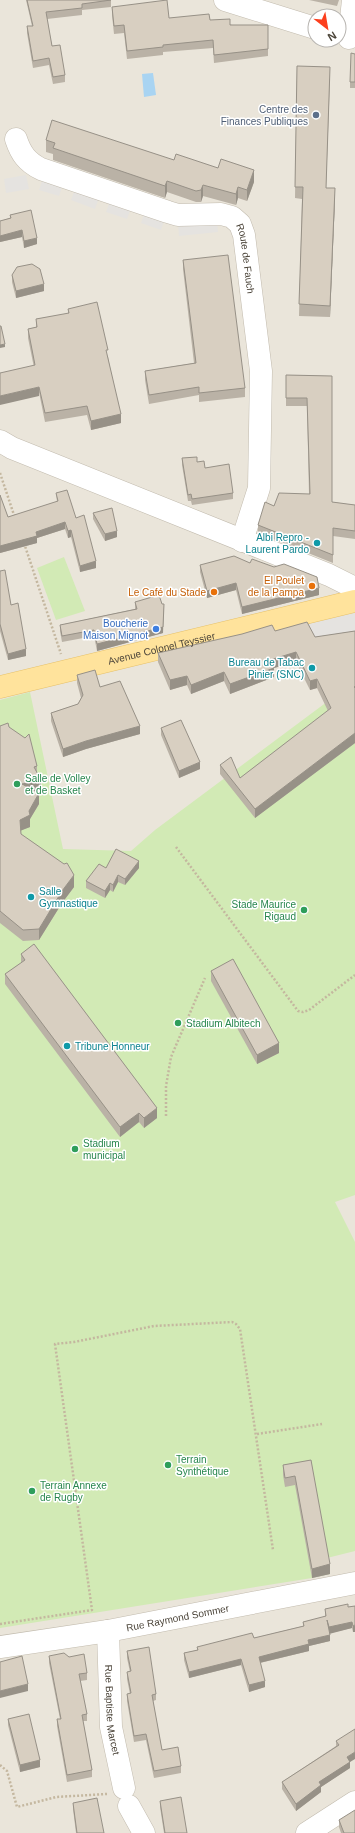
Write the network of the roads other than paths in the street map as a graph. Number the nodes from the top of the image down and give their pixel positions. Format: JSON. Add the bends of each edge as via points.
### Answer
{"nodes":[{"id":1,"x":225,"y":0,"type":"edge"},
{"id":2,"x":352,"y":0,"type":"edge"},
{"id":3,"x":307,"y":26,"type":"edge"},
{"id":4,"x":348,"y":37,"type":"edge"},
{"id":5,"x":16,"y":140,"type":"dead end"},
{"id":6,"x":0,"y":442,"type":"edge"},
{"id":7,"x":242,"y":541,"type":"junction"},
{"id":8,"x":355,"y":588,"type":"edge"},
{"id":9,"x":355,"y":601,"type":"edge"},
{"id":10,"x":323,"y":609,"type":"junction"},
{"id":11,"x":0,"y":687,"type":"edge"},
{"id":12,"x":355,"y":1583,"type":"edge"},
{"id":13,"x":108,"y":1631,"type":"junction"},
{"id":14,"x":0,"y":1647,"type":"edge"},
{"id":15,"x":355,"y":1802,"type":"edge"},
{"id":16,"x":144,"y":1833,"type":"edge"},
{"id":17,"x":307,"y":1833,"type":"edge"}],
"edges":[{"from":1,"to":3,"type":"street"},
{"from":2,"to":4,"type":"street"},
{"from":5,"to":7,"type":"street","name":"Route de Fauch","via":[[19,150],[28,162],[40,169],[178,215],[221,214],[232,217],[240,224],[249,266],[261,371],[260,488]]},
{"from":6,"to":7,"type":"street"},
{"from":7,"to":8,"type":"street","via":[[329,575]]},
{"from":8,"to":10,"type":"main road","name":"Avenue Colonel Teyssier"},
{"from":9,"to":10,"type":"main road","name":"Avenue Colonel Teyssier"},
{"from":10,"to":11,"type":"main road","name":"Avenue Colonel Teyssier"},
{"from":12,"to":13,"type":"street","name":"Rue Raymond Sommer"},
{"from":13,"to":14,"type":"street","name":"Rue Raymond Sommer"},
{"from":13,"to":16,"type":"street","name":"Rue Baptiste Marcet","via":[[111,1727],[121,1796]]},
{"from":15,"to":17,"type":"street"}]}
